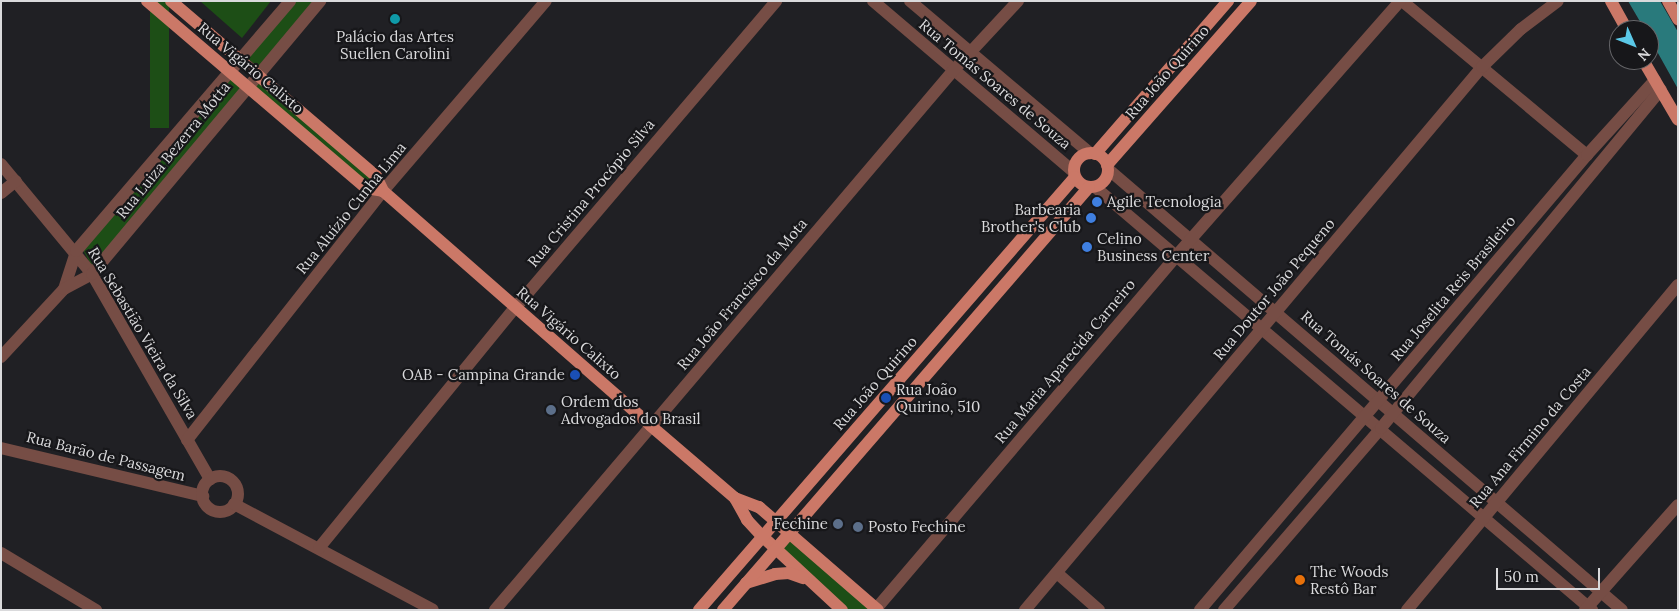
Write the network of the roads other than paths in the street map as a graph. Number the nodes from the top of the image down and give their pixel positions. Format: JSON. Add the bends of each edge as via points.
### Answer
{"nodes":[{"id":1,"x":147,"y":1,"type":"edge"},
{"id":2,"x":171,"y":1,"type":"edge"},
{"id":3,"x":290,"y":1,"type":"edge"},
{"id":4,"x":320,"y":1,"type":"edge"},
{"id":5,"x":546,"y":1,"type":"edge"},
{"id":6,"x":776,"y":1,"type":"edge"},
{"id":7,"x":873,"y":1,"type":"edge"},
{"id":8,"x":910,"y":1,"type":"edge"},
{"id":9,"x":1018,"y":1,"type":"edge"},
{"id":10,"x":1228,"y":1,"type":"edge"},
{"id":11,"x":1251,"y":1,"type":"edge"},
{"id":12,"x":1401,"y":1,"type":"edge"},
{"id":13,"x":1558,"y":1,"type":"edge"},
{"id":14,"x":1610,"y":1,"type":"edge"},
{"id":15,"x":1668,"y":1,"type":"edge"},
{"id":16,"x":1678,"y":19,"type":"edge"},
{"id":17,"x":1621,"y":20,"type":"edge"},
{"id":18,"x":971,"y":52,"type":"junction"},
{"id":19,"x":241,"y":58,"type":"junction"},
{"id":20,"x":1482,"y":67,"type":"junction"},
{"id":21,"x":1649,"y":70,"type":"edge"},
{"id":22,"x":229,"y":72,"type":"junction"},
{"id":23,"x":952,"y":72,"type":"junction"},
{"id":24,"x":258,"y":73,"type":"junction"},
{"id":25,"x":1658,"y":85,"type":"junction"},
{"id":26,"x":247,"y":86,"type":"junction"},
{"id":27,"x":1678,"y":120,"type":"edge"},
{"id":28,"x":1092,"y":153,"type":"junction"},
{"id":29,"x":1587,"y":155,"type":"junction"},
{"id":30,"x":1,"y":164,"type":"edge"},
{"id":31,"x":1107,"y":167,"type":"junction"},
{"id":32,"x":1075,"y":174,"type":"junction"},
{"id":33,"x":16,"y":181,"type":"junction"},
{"id":34,"x":1092,"y":187,"type":"junction"},
{"id":35,"x":383,"y":191,"type":"junction"},
{"id":36,"x":1,"y":193,"type":"edge"},
{"id":37,"x":1190,"y":241,"type":"junction"},
{"id":38,"x":76,"y":251,"type":"junction"},
{"id":39,"x":1176,"y":255,"type":"junction"},
{"id":40,"x":92,"y":274,"type":"junction"},
{"id":41,"x":1678,"y":285,"type":"edge"},
{"id":42,"x":64,"y":289,"type":"junction"},
{"id":43,"x":515,"y":308,"type":"junction"},
{"id":44,"x":1275,"y":312,"type":"junction"},
{"id":45,"x":1262,"y":328,"type":"junction"},
{"id":46,"x":1,"y":357,"type":"edge"},
{"id":47,"x":1379,"y":401,"type":"junction"},
{"id":48,"x":1393,"y":414,"type":"junction"},
{"id":49,"x":1367,"y":417,"type":"junction"},
{"id":50,"x":651,"y":426,"type":"junction"},
{"id":51,"x":1381,"y":428,"type":"junction"},
{"id":52,"x":187,"y":440,"type":"junction"},
{"id":53,"x":3,"y":450,"type":"edge"},
{"id":54,"x":210,"y":480,"type":"junction"},
{"id":55,"x":203,"y":496,"type":"junction"},
{"id":56,"x":735,"y":498,"type":"junction"},
{"id":57,"x":1498,"y":501,"type":"junction"},
{"id":58,"x":234,"y":504,"type":"junction"},
{"id":59,"x":1678,"y":505,"type":"edge"},
{"id":60,"x":1485,"y":517,"type":"junction"},
{"id":61,"x":776,"y":521,"type":"junction"},
{"id":62,"x":790,"y":534,"type":"junction"},
{"id":63,"x":762,"y":536,"type":"junction"},
{"id":64,"x":319,"y":548,"type":"junction"},
{"id":65,"x":775,"y":549,"type":"junction"},
{"id":66,"x":1,"y":553,"type":"edge"},
{"id":67,"x":1057,"y":573,"type":"junction"},
{"id":68,"x":808,"y":580,"type":"junction"},
{"id":69,"x":746,"y":584,"type":"junction"},
{"id":70,"x":1602,"y":592,"type":"junction"},
{"id":71,"x":877,"y":609,"type":"edge"},
{"id":72,"x":1588,"y":609,"type":"edge"},
{"id":73,"x":96,"y":610,"type":"edge"},
{"id":74,"x":433,"y":610,"type":"edge"},
{"id":75,"x":495,"y":610,"type":"edge"},
{"id":76,"x":699,"y":610,"type":"edge"},
{"id":77,"x":723,"y":610,"type":"edge"},
{"id":78,"x":842,"y":610,"type":"edge"},
{"id":79,"x":1026,"y":610,"type":"edge"},
{"id":80,"x":1099,"y":610,"type":"edge"},
{"id":81,"x":1200,"y":610,"type":"edge"},
{"id":82,"x":1224,"y":610,"type":"edge"},
{"id":83,"x":1407,"y":610,"type":"edge"},
{"id":84,"x":1622,"y":610,"type":"edge"}],
"edges":[{"from":1,"to":22,"type":"main road","name":"Rua Vigário Calixto"},
{"from":2,"to":19,"type":"main road","name":"Rua Vigário Calixto"},
{"from":3,"to":19,"type":"street","name":"Rua Luiza Bezerra Motta"},
{"from":4,"to":24,"type":"street","name":"Rua Luiza Bezerra Motta"},
{"from":5,"to":35,"type":"street","name":"Rua Aluízio Cunha Lima"},
{"from":6,"to":43,"type":"street","name":"Rua Cristina Procópio Silva"},
{"from":7,"to":23,"type":"street","name":"Rua Tomás Soares de Souza"},
{"from":8,"to":18,"type":"street","name":"Rua Tomás Soares de Souza"},
{"from":9,"to":18,"type":"street","name":"Rua João Francisco da Mota"},
{"from":10,"to":28,"type":"main road","name":"Rua João Quirino"},
{"from":11,"to":31,"type":"main road","name":"Rua João Quirino"},
{"from":12,"to":20,"type":"street"},
{"from":12,"to":37,"type":"street","name":"Rua Maria Aparecida Carneiro"},
{"from":13,"to":20,"type":"street","name":"Rua Doutor João Pequeno","via":[[1521,29]]},
{"from":14,"to":17,"type":"main road"},
{"from":15,"to":16,"type":"main road"},
{"from":18,"to":23,"type":"street","name":"Rua João Francisco da Mota"},
{"from":18,"to":28,"type":"street","name":"Rua Tomás Soares de Souza"},
{"from":19,"to":22,"type":"street","name":"Rua Luiza Bezerra Motta"},
{"from":19,"to":24,"type":"main road","name":"Rua Vigário Calixto"},
{"from":20,"to":29,"type":"street"},
{"from":20,"to":44,"type":"street","name":"Rua Doutor João Pequeno"},
{"from":21,"to":25,"type":"main road"},
{"from":22,"to":26,"type":"main road","name":"Rua Vigário Calixto"},
{"from":22,"to":38,"type":"street","name":"Rua Luiza Bezerra Motta"},
{"from":23,"to":32,"type":"street","name":"Rua Tomás Soares de Souza"},
{"from":23,"to":50,"type":"street","name":"Rua João Francisco da Mota"},
{"from":24,"to":26,"type":"street","name":"Rua Luiza Bezerra Motta"},
{"from":24,"to":35,"type":"main road","name":"Rua Vigário Calixto","via":[[376,176]]},
{"from":25,"to":27,"type":"main road"},
{"from":25,"to":29,"type":"street","name":"Rua Joselita Reis Brasileiro"},
{"from":25,"to":48,"type":"street"},
{"from":26,"to":35,"type":"main road","name":"Rua Vigário Calixto","via":[[366,188]]},
{"from":26,"to":40,"type":"street","name":"Rua Luiza Bezerra Motta"},
{"from":28,"to":31,"type":"main road"},
{"from":28,"to":32,"type":"main road","via":[[1076,161]]},
{"from":29,"to":47,"type":"street","name":"Rua Joselita Reis Brasileiro"},
{"from":30,"to":33,"type":"street","name":"Rua Sebastião Vieira da Silva"},
{"from":31,"to":34,"type":"main road","via":[[1104,180]]},
{"from":31,"to":37,"type":"street","name":"Rua Tomás Soares de Souza"},
{"from":32,"to":34,"type":"main road"},
{"from":32,"to":61,"type":"main road","name":"Rua João Quirino"},
{"from":33,"to":36,"type":"street"},
{"from":33,"to":38,"type":"street","name":"Rua Sebastião Vieira da Silva"},
{"from":34,"to":39,"type":"street"},
{"from":34,"to":62,"type":"main road"},
{"from":35,"to":43,"type":"main road","name":"Rua Vigário Calixto"},
{"from":35,"to":52,"type":"street","name":"Rua Aluízio Cunha Lima"},
{"from":37,"to":39,"type":"street","name":"Rua Maria Aparecida Carneiro"},
{"from":37,"to":44,"type":"street","name":"Rua Tomás Soares de Souza"},
{"from":38,"to":40,"type":"street","name":"Rua Sebastião Vieira da Silva"},
{"from":38,"to":42,"type":"street"},
{"from":39,"to":45,"type":"street"},
{"from":39,"to":71,"type":"street","name":"Rua Maria Aparecida Carneiro"},
{"from":40,"to":42,"type":"street"},
{"from":40,"to":52,"type":"street","name":"Rua Sebastião Vieira da Silva"},
{"from":41,"to":57,"type":"street","name":"Rua Ana Firmino da Costa"},
{"from":42,"to":46,"type":"street"},
{"from":43,"to":50,"type":"main road","name":"Rua Vigário Calixto"},
{"from":43,"to":64,"type":"street","name":"Rua Cristina Procópio Silva"},
{"from":44,"to":45,"type":"street","name":"Rua Doutor João Pequeno"},
{"from":44,"to":47,"type":"street","name":"Rua Tomás Soares de Souza"},
{"from":45,"to":49,"type":"street"},
{"from":45,"to":67,"type":"street","name":"Rua Doutor João Pequeno"},
{"from":47,"to":48,"type":"street","name":"Rua Tomás Soares de Souza"},
{"from":47,"to":49,"type":"street","name":"Rua Joselita Reis Brasileiro"},
{"from":48,"to":51,"type":"street"},
{"from":48,"to":57,"type":"street","name":"Rua Tomás Soares de Souza"},
{"from":49,"to":51,"type":"street"},
{"from":49,"to":81,"type":"street","name":"Rua Joselita Reis Brasileiro"},
{"from":50,"to":56,"type":"main road","name":"Rua Vigário Calixto"},
{"from":50,"to":75,"type":"street","name":"Rua João Francisco da Mota"},
{"from":51,"to":60,"type":"street"},
{"from":51,"to":82,"type":"street"},
{"from":52,"to":54,"type":"street","name":"Rua Sebastião Vieira da Silva"},
{"from":53,"to":55,"type":"street","name":"Rua Barão de Passagem"},
{"from":54,"to":55,"type":"street","via":[[203,488]]},
{"from":54,"to":58,"type":"street","via":[[222,476],[233,482],[238,493]]},
{"from":55,"to":58,"type":"street","via":[[206,504],[214,510],[225,511]]},
{"from":56,"to":61,"type":"main road","name":"Rua Vigário Calixto","via":[[759,507]]},
{"from":56,"to":63,"type":"main road","name":"Rua Vigário Calixto","via":[[747,520]]},
{"from":57,"to":60,"type":"street","name":"Rua Ana Firmino da Costa"},
{"from":57,"to":70,"type":"street","name":"Rua Tomás Soares de Souza"},
{"from":58,"to":64,"type":"street"},
{"from":59,"to":70,"type":"street"},
{"from":60,"to":72,"type":"street"},
{"from":60,"to":83,"type":"street","name":"Rua Ana Firmino da Costa"},
{"from":61,"to":62,"type":"main road","name":"Rua Vigário Calixto"},
{"from":61,"to":63,"type":"main road","name":"Rua João Quirino"},
{"from":62,"to":65,"type":"main road"},
{"from":62,"to":71,"type":"main road","name":"Rua Vigário Calixto"},
{"from":63,"to":65,"type":"main road","name":"Rua Vigário Calixto"},
{"from":63,"to":76,"type":"main road","name":"Rua João Quirino"},
{"from":64,"to":74,"type":"street"},
{"from":65,"to":68,"type":"main road","name":"Rua Vigário Calixto"},
{"from":65,"to":69,"type":"main road"},
{"from":66,"to":73,"type":"street"},
{"from":67,"to":79,"type":"street","name":"Rua Doutor João Pequeno"},
{"from":67,"to":80,"type":"street"},
{"from":68,"to":69,"type":"main road","via":[[788,573]]},
{"from":68,"to":78,"type":"main road","name":"Rua Vigário Calixto"},
{"from":69,"to":77,"type":"main road"},
{"from":70,"to":72,"type":"street"},
{"from":70,"to":84,"type":"street","name":"Rua Tomás Soares de Souza"}]}
